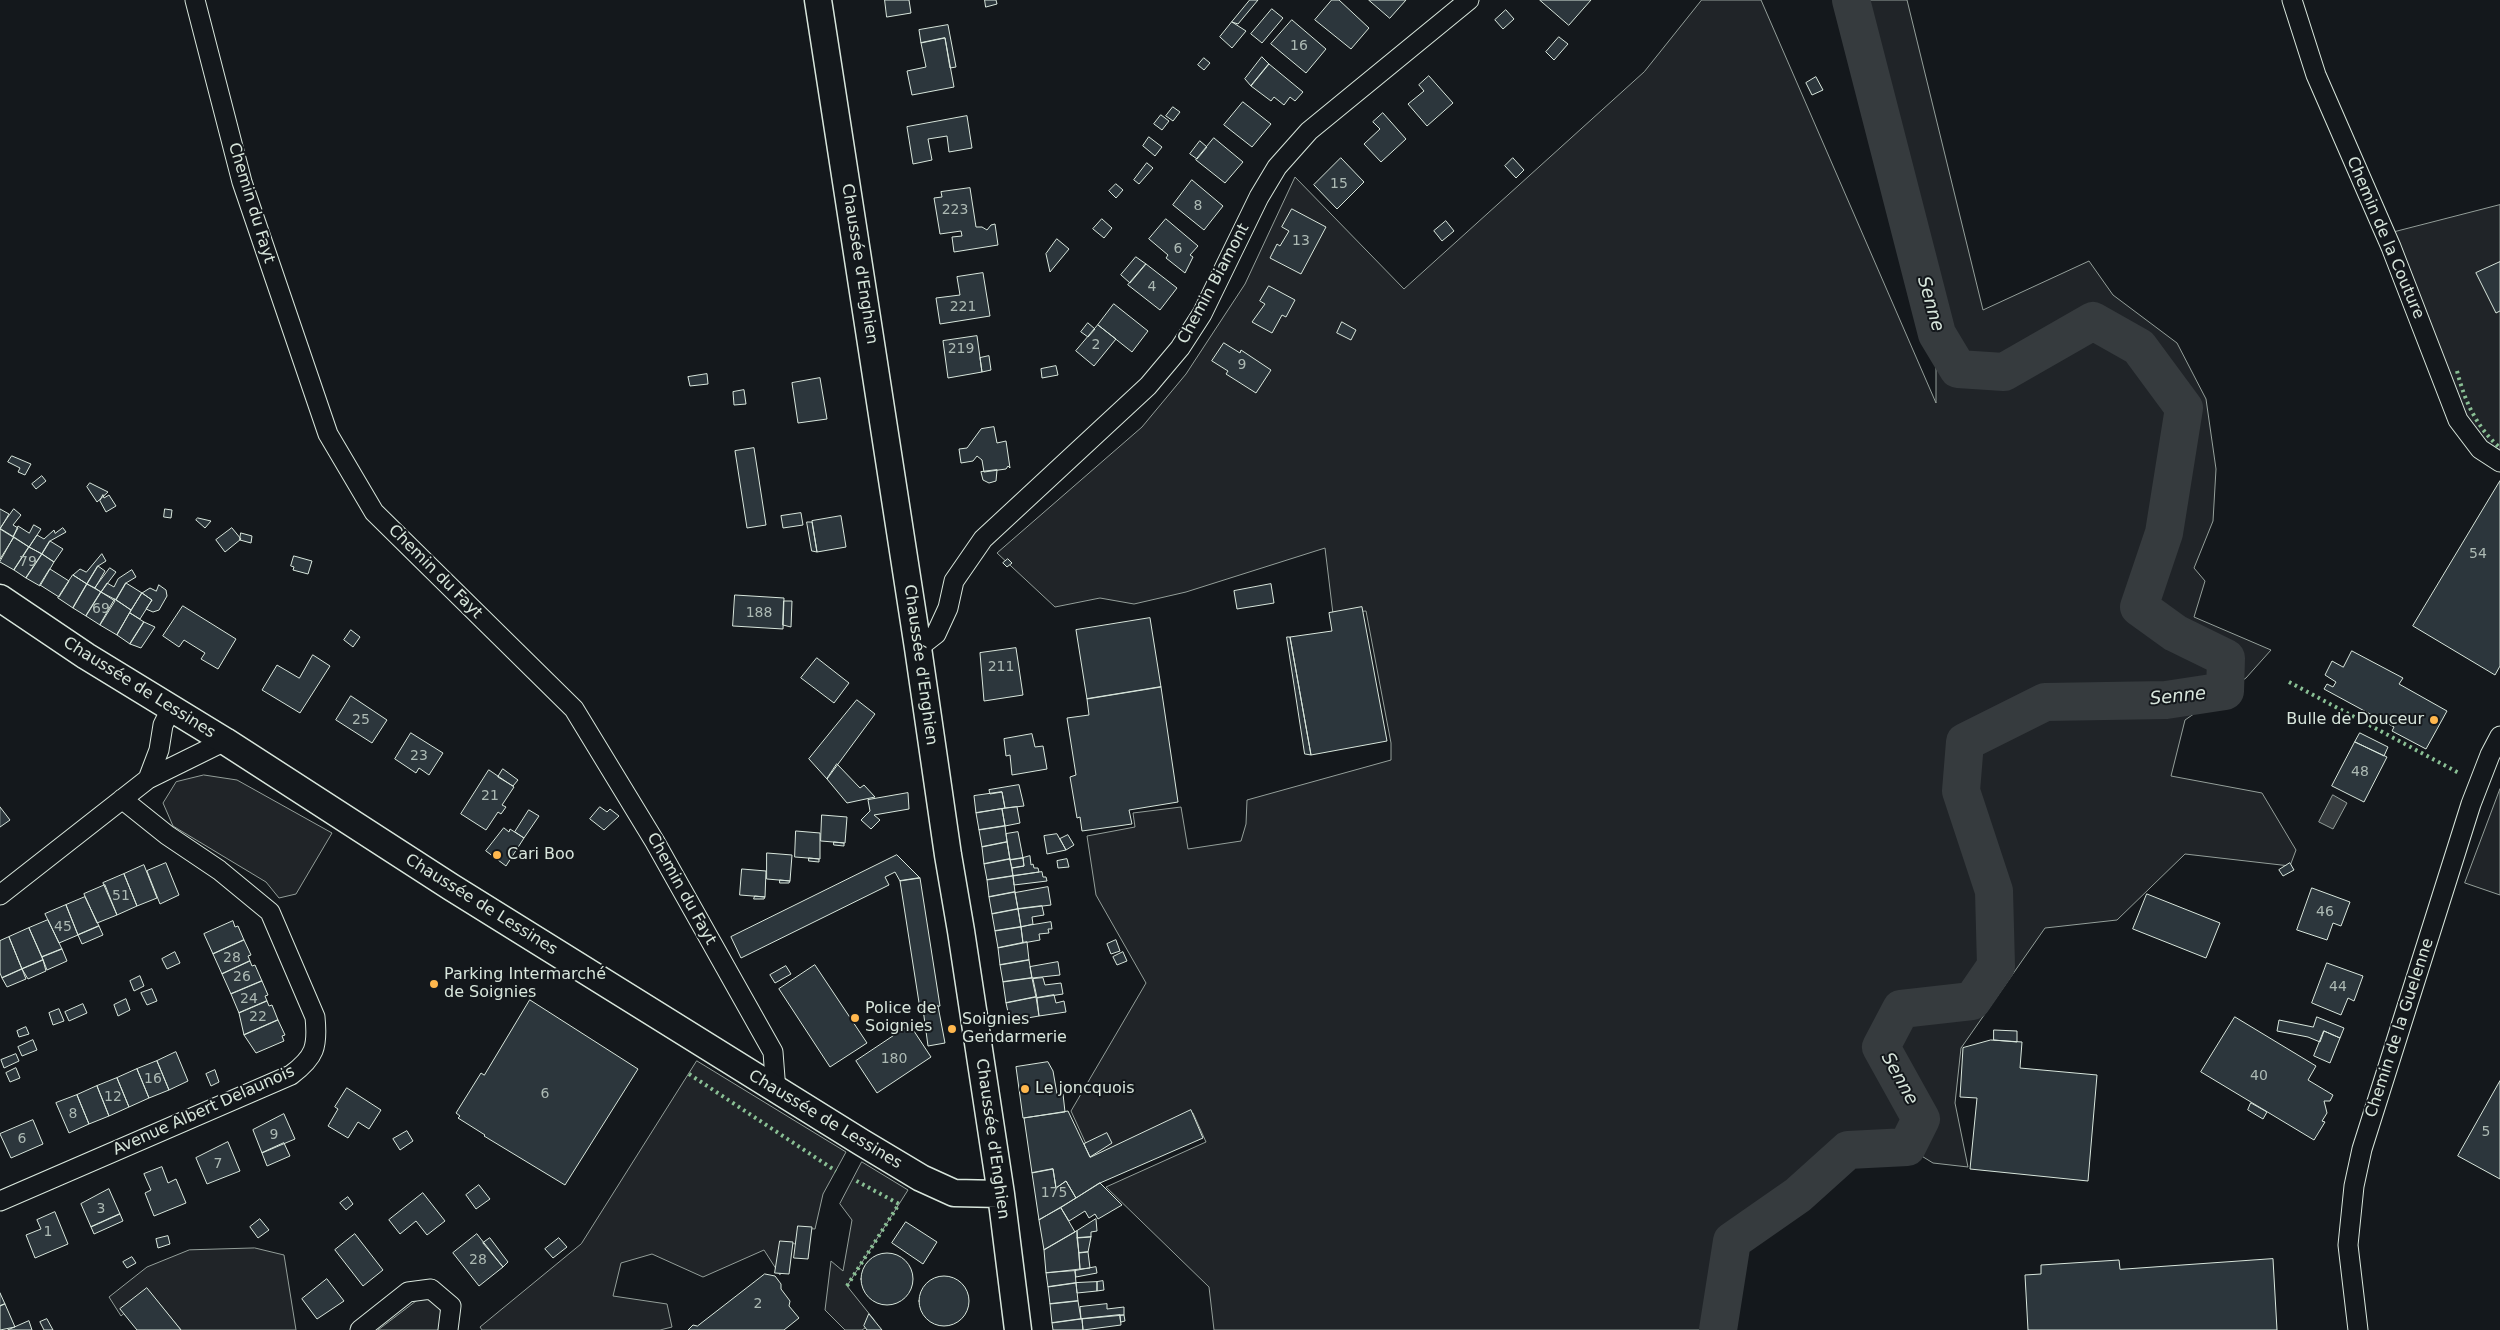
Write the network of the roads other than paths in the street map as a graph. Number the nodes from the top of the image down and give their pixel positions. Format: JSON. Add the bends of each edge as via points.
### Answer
{"nodes":[{"id":1,"x":195,"y":0,"type":"edge"},
{"id":2,"x":818,"y":0,"type":"edge"},
{"id":3,"x":1469,"y":0,"type":"edge"},
{"id":4,"x":2292,"y":0,"type":"edge"},
{"id":5,"x":2500,"y":462,"type":"edge"},
{"id":6,"x":0,"y":598,"type":"edge"},
{"id":7,"x":918,"y":648,"type":"junction"},
{"id":8,"x":171,"y":709,"type":"junction"},
{"id":9,"x":2500,"y":736,"type":"edge"},
{"id":10,"x":225,"y":742,"type":"junction"},
{"id":11,"x":148,"y":778,"type":"junction"},
{"id":12,"x":122,"y":799,"type":"junction"},
{"id":13,"x":0,"y":895,"type":"edge"},
{"id":14,"x":776,"y":1090,"type":"junction"},
{"id":15,"x":1001,"y":1194,"type":"junction"},
{"id":16,"x":0,"y":1201,"type":"edge"},
{"id":17,"x":360,"y":1330,"type":"edge"},
{"id":18,"x":448,"y":1330,"type":"edge"},
{"id":19,"x":1018,"y":1330,"type":"edge"},
{"id":20,"x":2358,"y":1330,"type":"edge"}],
"edges":[{"from":1,"to":14,"type":"street","name":"Chemin du Fayt","via":[[242,182],[328,434],[374,512],[574,709],[655,842],[773,1052]]},
{"from":2,"to":7,"type":"main road","name":"Chaussée d'Enghien"},
{"from":3,"to":7,"type":"street","name":"Chemin Biamont","via":[[1309,131],[1277,167],[1202,314],[1180,348],[1148,386],[983,539],[954,582],[948,608],[936,634]]},
{"from":4,"to":5,"type":"street","name":"Chemin de la Couture","via":[[2316,75],[2391,247],[2458,420],[2480,449]]},
{"from":6,"to":8,"type":"main road","name":"Chaussée de Lessines"},
{"from":7,"to":15,"type":"main road","name":"Chaussée d'Enghien"},
{"from":8,"to":10,"type":"main road","name":"Chaussée de Lessines"},
{"from":8,"to":11,"type":"street"},
{"from":9,"to":20,"type":"street","name":"Chemin de la Guelenne","via":[[2471,804],[2362,1149],[2348,1245]]},
{"from":10,"to":11,"type":"street"},
{"from":10,"to":14,"type":"main road","name":"Chaussée de Lessines"},
{"from":11,"to":12,"type":"street"},
{"from":12,"to":13,"type":"street"},
{"from":12,"to":16,"type":"street","name":"Avenue Albert Delaunois","via":[[270,912],[315,1017],[315,1050],[305,1065],[291,1075]]},
{"from":14,"to":15,"type":"main road","name":"Chaussée de Lessines","via":[[921,1178],[954,1194]]},
{"from":15,"to":19,"type":"main road","name":"Chaussée d'Enghien"},
{"from":17,"to":18,"type":"street","via":[[408,1292],[431,1289],[451,1306]]}]}
